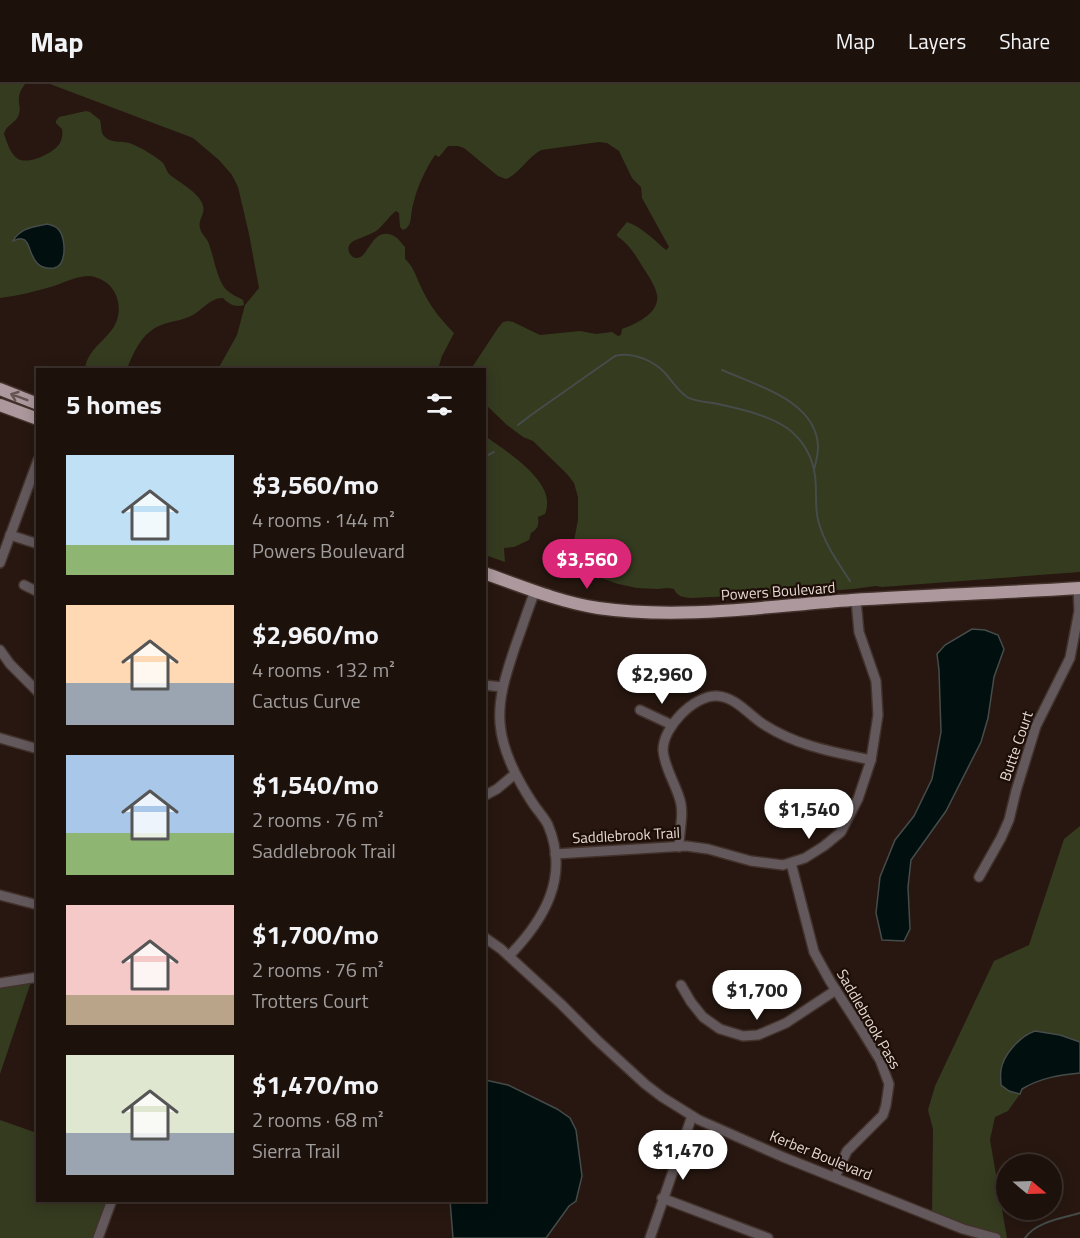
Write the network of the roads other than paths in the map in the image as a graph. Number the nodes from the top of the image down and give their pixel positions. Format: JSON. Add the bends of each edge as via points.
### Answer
{"nodes":[{"id":1,"x":0,"y":389,"type":"edge"},
{"id":2,"x":36,"y":403,"type":"edge"},
{"id":3,"x":0,"y":405,"type":"edge"},
{"id":4,"x":36,"y":418,"type":"edge"},
{"id":5,"x":36,"y":465,"type":"edge"},
{"id":6,"x":10,"y":535,"type":"junction"},
{"id":7,"x":36,"y":543,"type":"edge"},
{"id":8,"x":0,"y":563,"type":"edge"},
{"id":9,"x":486,"y":574,"type":"edge"},
{"id":10,"x":24,"y":585,"type":"dead end"},
{"id":11,"x":1079,"y":588,"type":"edge"},
{"id":12,"x":36,"y":591,"type":"edge"},
{"id":13,"x":535,"y":591,"type":"junction"},
{"id":14,"x":856,"y":600,"type":"junction"},
{"id":15,"x":0,"y":650,"type":"edge"},
{"id":16,"x":486,"y":685,"type":"edge"},
{"id":17,"x":502,"y":687,"type":"junction"},
{"id":18,"x":34,"y":688,"type":"edge"},
{"id":19,"x":640,"y":710,"type":"dead end"},
{"id":20,"x":672,"y":725,"type":"junction"},
{"id":21,"x":0,"y":738,"type":"edge"},
{"id":22,"x":36,"y":749,"type":"edge"},
{"id":23,"x":871,"y":760,"type":"junction"},
{"id":24,"x":515,"y":774,"type":"junction"},
{"id":25,"x":486,"y":795,"type":"edge"},
{"id":26,"x":679,"y":847,"type":"junction"},
{"id":27,"x":555,"y":854,"type":"junction"},
{"id":28,"x":790,"y":862,"type":"junction"},
{"id":29,"x":979,"y":877,"type":"dead end"},
{"id":30,"x":0,"y":895,"type":"edge"},
{"id":31,"x":36,"y":904,"type":"edge"},
{"id":32,"x":486,"y":938,"type":"edge"},
{"id":33,"x":508,"y":956,"type":"junction"},
{"id":34,"x":36,"y":977,"type":"edge"},
{"id":35,"x":0,"y":983,"type":"edge"},
{"id":36,"x":681,"y":985,"type":"dead end"},
{"id":37,"x":836,"y":990,"type":"junction"},
{"id":38,"x":692,"y":1116,"type":"junction"},
{"id":39,"x":835,"y":1177,"type":"junction"},
{"id":40,"x":662,"y":1198,"type":"junction"},
{"id":41,"x":111,"y":1202,"type":"edge"},
{"id":42,"x":959,"y":1227,"type":"junction"},
{"id":43,"x":98,"y":1238,"type":"edge"},
{"id":44,"x":650,"y":1238,"type":"edge"},
{"id":45,"x":768,"y":1238,"type":"edge"},
{"id":46,"x":956,"y":1238,"type":"edge"},
{"id":47,"x":996,"y":1238,"type":"edge"}],
"edges":[{"from":2,"to":1,"type":"main road","one_way":true},
{"from":3,"to":4,"type":"main road"},
{"from":5,"to":6,"type":"street"},
{"from":6,"to":7,"type":"street"},
{"from":6,"to":8,"type":"street"},
{"from":9,"to":13,"type":"main road","name":"Powers Boulevard"},
{"from":10,"to":12,"type":"street"},
{"from":11,"to":14,"type":"main road","name":"Powers Boulevard"},
{"from":11,"to":29,"type":"street","name":"Butte Court","via":[[1070,658],[1036,726],[1009,820]]},
{"from":13,"to":14,"type":"main road","name":"Powers Boulevard","via":[[595,607],[663,613]]},
{"from":13,"to":17,"type":"street"},
{"from":14,"to":23,"type":"street","name":"Saddlebrook Trail","via":[[859,632],[876,681],[878,715]]},
{"from":15,"to":18,"type":"street"},
{"from":16,"to":17,"type":"street"},
{"from":17,"to":24,"type":"street","via":[[500,724]]},
{"from":19,"to":20,"type":"street"},
{"from":20,"to":23,"type":"street","via":[[691,706],[718,696],[734,701],[762,724],[788,738]]},
{"from":20,"to":26,"type":"street","via":[[663,748],[680,798]]},
{"from":21,"to":22,"type":"street"},
{"from":23,"to":28,"type":"street","name":"Saddlebrook Trail","via":[[841,832],[805,858]]},
{"from":24,"to":25,"type":"street"},
{"from":24,"to":27,"type":"street","via":[[547,824]]},
{"from":26,"to":27,"type":"street","name":"Saddlebrook Trail"},
{"from":26,"to":28,"type":"street","name":"Saddlebrook Trail","via":[[708,849],[752,861],[783,865]]},
{"from":27,"to":33,"type":"street","via":[[555,877],[543,914]]},
{"from":28,"to":37,"type":"street","name":"Saddlebrook Pass","via":[[814,952]]},
{"from":30,"to":31,"type":"street"},
{"from":32,"to":33,"type":"street","name":"Kerber Boulevard"},
{"from":33,"to":38,"type":"street","name":"Kerber Boulevard","via":[[645,1084]]},
{"from":34,"to":35,"type":"street"},
{"from":36,"to":37,"type":"street","via":[[703,1017],[720,1029],[743,1035],[758,1035],[786,1023]]},
{"from":37,"to":39,"type":"street","name":"Saddlebrook Pass","via":[[880,1060],[889,1084],[883,1115],[847,1150]]},
{"from":38,"to":39,"type":"street","name":"Kerber Boulevard"},
{"from":38,"to":40,"type":"street"},
{"from":39,"to":42,"type":"street","name":"Kerber Boulevard"},
{"from":40,"to":44,"type":"street"},
{"from":40,"to":45,"type":"street"},
{"from":41,"to":43,"type":"street"},
{"from":42,"to":46,"type":"street"},
{"from":42,"to":47,"type":"street","name":"Kerber Boulevard"}]}
